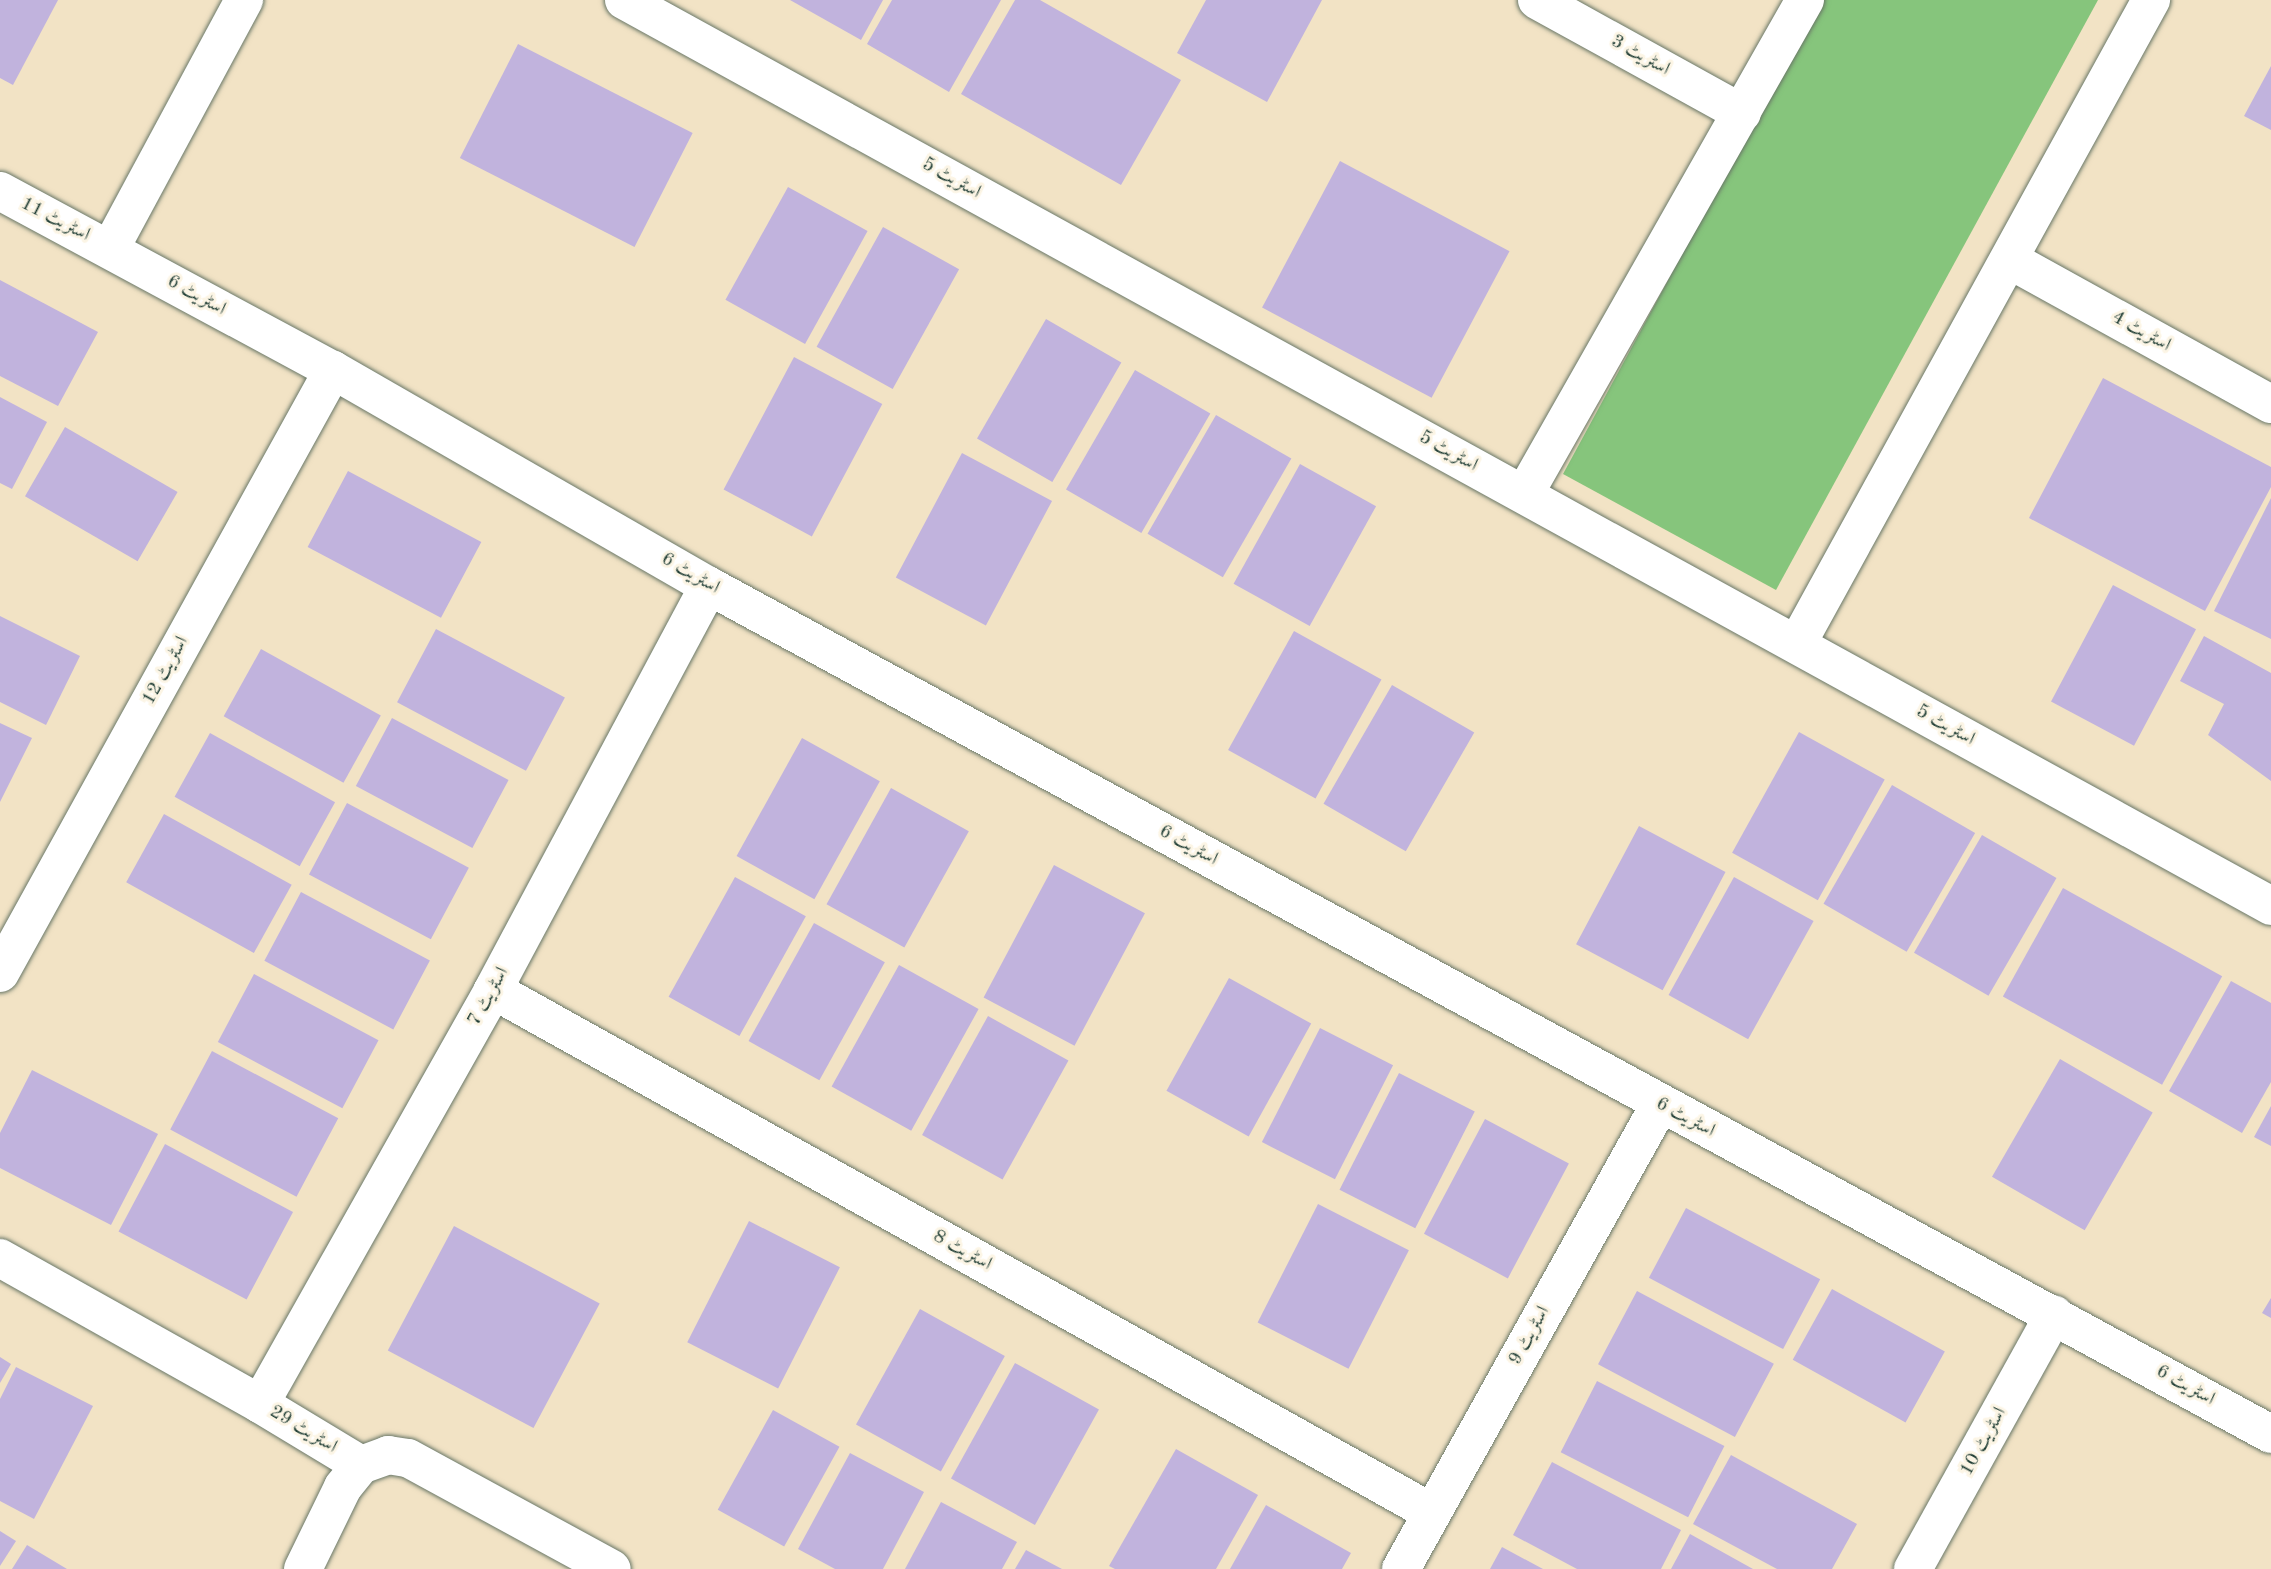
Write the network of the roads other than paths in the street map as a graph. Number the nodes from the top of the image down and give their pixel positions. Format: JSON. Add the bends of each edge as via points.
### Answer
{"nodes":[{"id":1,"x":244,"y":0,"type":"edge"},
{"id":2,"x":624,"y":0,"type":"edge"},
{"id":3,"x":1537,"y":0,"type":"edge"},
{"id":4,"x":1805,"y":0,"type":"edge"},
{"id":5,"x":2151,"y":0,"type":"edge"},
{"id":6,"x":1742,"y":113,"type":"junction"},
{"id":7,"x":0,"y":191,"type":"edge"},
{"id":8,"x":110,"y":248,"type":"junction"},
{"id":9,"x":2010,"y":260,"type":"junction"},
{"id":10,"x":333,"y":370,"type":"junction"},
{"id":11,"x":2271,"y":404,"type":"edge"},
{"id":12,"x":1525,"y":493,"type":"junction"},
{"id":13,"x":709,"y":586,"type":"junction"},
{"id":14,"x":1797,"y":644,"type":"junction"},
{"id":15,"x":2271,"y":906,"type":"edge"},
{"id":16,"x":0,"y":973,"type":"edge"},
{"id":17,"x":493,"y":990,"type":"junction"},
{"id":18,"x":1660,"y":1104,"type":"junction"},
{"id":19,"x":0,"y":1258,"type":"edge"},
{"id":20,"x":2054,"y":1315,"type":"junction"},
{"id":21,"x":260,"y":1404,"type":"junction"},
{"id":22,"x":2271,"y":1434,"type":"edge"},
{"id":23,"x":360,"y":1465,"type":"junction"},
{"id":24,"x":1431,"y":1512,"type":"junction"},
{"id":25,"x":303,"y":1569,"type":"edge"},
{"id":26,"x":612,"y":1569,"type":"edge"},
{"id":27,"x":1401,"y":1569,"type":"edge"},
{"id":28,"x":1913,"y":1569,"type":"edge"}],
"edges":[{"from":1,"to":8,"type":"street"},
{"from":2,"to":12,"type":"street","name":"اسٹریٹ 5"},
{"from":3,"to":6,"type":"street","name":"اسٹریٹ 3"},
{"from":4,"to":6,"type":"street"},
{"from":5,"to":9,"type":"street"},
{"from":6,"to":12,"type":"street"},
{"from":7,"to":8,"type":"street","name":"اسٹریٹ 11"},
{"from":8,"to":10,"type":"street","name":"اسٹریٹ 6"},
{"from":9,"to":11,"type":"street","name":"اسٹریٹ 4"},
{"from":9,"to":14,"type":"street"},
{"from":10,"to":13,"type":"street","name":"اسٹریٹ 6"},
{"from":10,"to":16,"type":"street","name":"اسٹریٹ 12"},
{"from":12,"to":14,"type":"street","name":"اسٹریٹ 5"},
{"from":13,"to":17,"type":"street","name":"اسٹریٹ 7"},
{"from":13,"to":18,"type":"street","name":"اسٹریٹ 6"},
{"from":14,"to":15,"type":"street","name":"اسٹریٹ 5"},
{"from":17,"to":21,"type":"street","name":"اسٹریٹ 7"},
{"from":17,"to":24,"type":"street","name":"اسٹریٹ 8"},
{"from":18,"to":20,"type":"street","name":"اسٹریٹ 6"},
{"from":18,"to":24,"type":"street","name":"اسٹریٹ 9"},
{"from":19,"to":21,"type":"street","name":"اسٹریٹ 29"},
{"from":20,"to":22,"type":"street","name":"اسٹریٹ 6"},
{"from":20,"to":28,"type":"street","name":"اسٹریٹ 10"},
{"from":21,"to":23,"type":"street","name":"اسٹریٹ 29"},
{"from":23,"to":25,"type":"street","via":[[343,1487]]},
{"from":23,"to":26,"type":"street","via":[[388,1455],[408,1458]]},
{"from":24,"to":27,"type":"street","name":"اسٹریٹ 9"}]}
